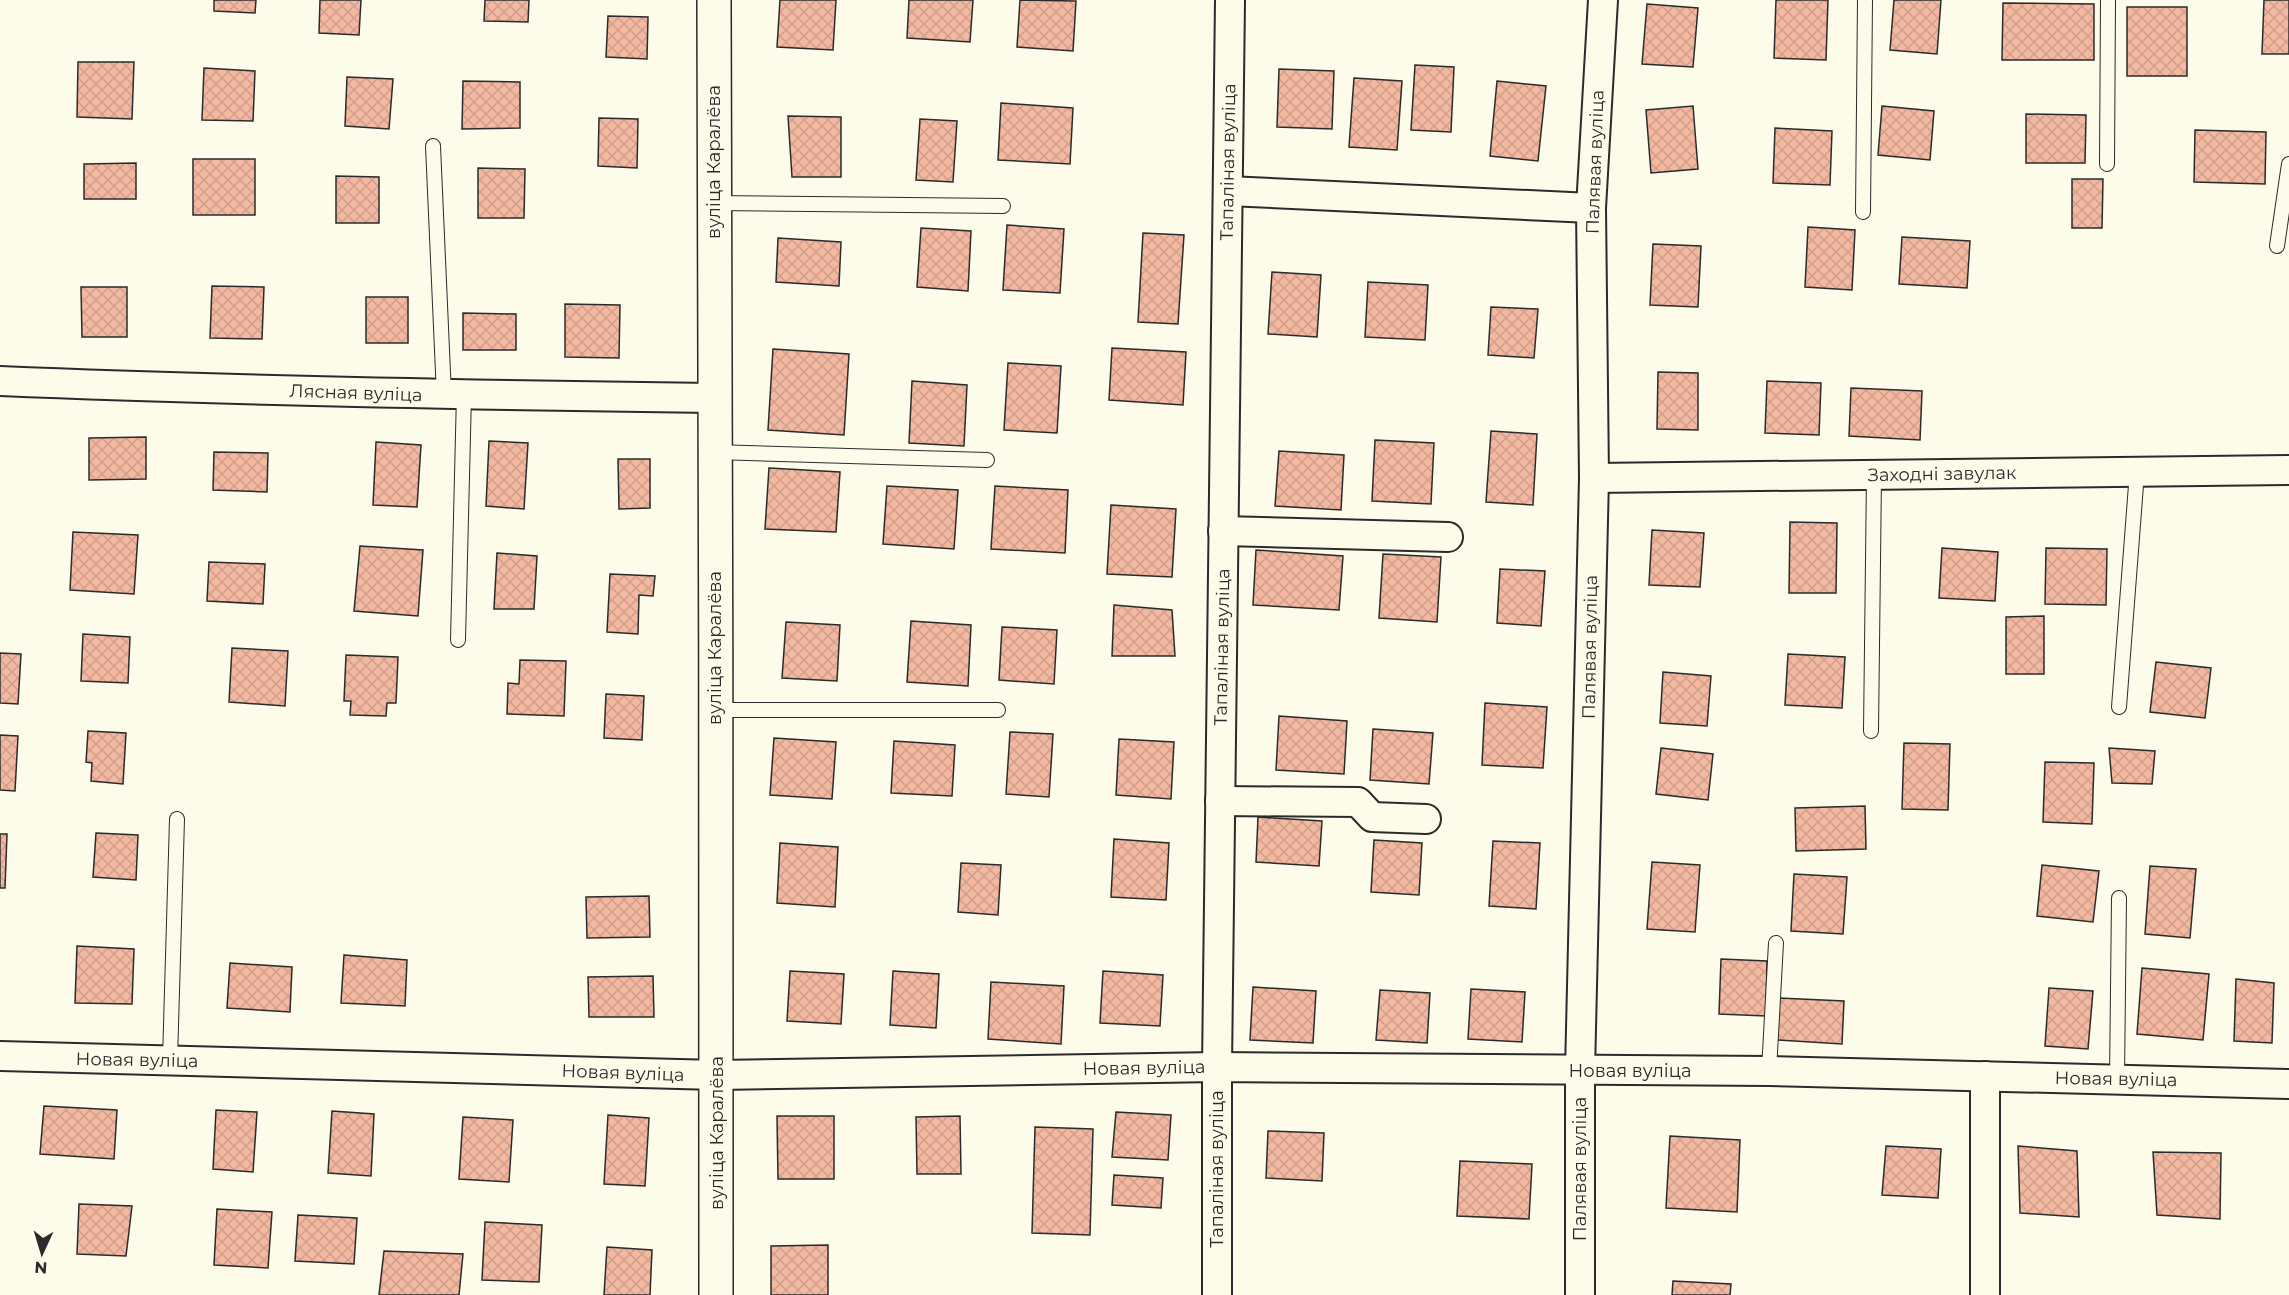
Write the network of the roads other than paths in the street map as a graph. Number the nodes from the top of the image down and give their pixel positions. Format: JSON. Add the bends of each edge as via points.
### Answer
{"nodes":[{"id":1,"x":714,"y":0,"type":"edge"},
{"id":2,"x":1230,"y":0,"type":"edge"},
{"id":3,"x":1603,"y":0,"type":"edge"},
{"id":4,"x":1865,"y":0,"type":"edge"},
{"id":5,"x":2108,"y":0,"type":"edge"},
{"id":6,"x":433,"y":146,"type":"dead end"},
{"id":7,"x":2107,"y":164,"type":"dead end"},
{"id":8,"x":2289,"y":164,"type":"edge"},
{"id":9,"x":1228,"y":191,"type":"junction"},
{"id":10,"x":714,"y":203,"type":"junction"},
{"id":11,"x":1003,"y":206,"type":"dead end"},
{"id":12,"x":1591,"y":208,"type":"junction"},
{"id":13,"x":1863,"y":212,"type":"dead end"},
{"id":14,"x":2277,"y":246,"type":"dead end"},
{"id":15,"x":0,"y":381,"type":"edge"},
{"id":16,"x":454,"y":395,"type":"junction"},
{"id":17,"x":713,"y":398,"type":"junction"},
{"id":18,"x":714,"y":452,"type":"junction"},
{"id":19,"x":987,"y":460,"type":"dead end"},
{"id":20,"x":2289,"y":470,"type":"edge"},
{"id":21,"x":2137,"y":472,"type":"junction"},
{"id":22,"x":1874,"y":475,"type":"junction"},
{"id":23,"x":1594,"y":478,"type":"junction"},
{"id":24,"x":1223,"y":531,"type":"junction"},
{"id":25,"x":1448,"y":537,"type":"dead end"},
{"id":26,"x":458,"y":640,"type":"dead end"},
{"id":27,"x":2120,"y":707,"type":"dead end"},
{"id":28,"x":715,"y":710,"type":"junction"},
{"id":29,"x":998,"y":710,"type":"dead end"},
{"id":30,"x":1871,"y":731,"type":"dead end"},
{"id":31,"x":1220,"y":801,"type":"junction"},
{"id":32,"x":177,"y":819,"type":"dead end"},
{"id":33,"x":1426,"y":819,"type":"dead end"},
{"id":34,"x":2119,"y":897,"type":"dead end"},
{"id":35,"x":1776,"y":943,"type":"dead end"},
{"id":36,"x":0,"y":1056,"type":"edge"},
{"id":37,"x":170,"y":1060,"type":"junction"},
{"id":38,"x":1217,"y":1067,"type":"junction"},
{"id":39,"x":1580,"y":1071,"type":"junction"},
{"id":40,"x":1769,"y":1071,"type":"junction"},
{"id":41,"x":717,"y":1075,"type":"junction"},
{"id":42,"x":1985,"y":1076,"type":"junction"},
{"id":43,"x":2117,"y":1079,"type":"junction"},
{"id":44,"x":2289,"y":1084,"type":"edge"},
{"id":45,"x":716,"y":1295,"type":"edge"},
{"id":46,"x":1217,"y":1295,"type":"edge"},
{"id":47,"x":1580,"y":1295,"type":"edge"},
{"id":48,"x":1985,"y":1295,"type":"edge"}],
"edges":[{"from":1,"to":10,"type":"main road","name":"вуліца Каралёва"},
{"from":2,"to":9,"type":"street","name":"Тапаліная вуліца"},
{"from":3,"to":12,"type":"street","name":"Палявая вуліца"},
{"from":4,"to":13,"type":"lane"},
{"from":5,"to":7,"type":"lane"},
{"from":6,"to":16,"type":"lane"},
{"from":8,"to":14,"type":"lane"},
{"from":9,"to":12,"type":"street"},
{"from":9,"to":24,"type":"street","name":"Тапаліная вуліца"},
{"from":10,"to":11,"type":"lane"},
{"from":10,"to":17,"type":"main road","name":"вуліца Каралёва"},
{"from":12,"to":23,"type":"street","name":"Палявая вуліца"},
{"from":15,"to":16,"type":"street","name":"Лясная вуліца"},
{"from":16,"to":17,"type":"street","name":"Лясная вуліца"},
{"from":16,"to":26,"type":"lane"},
{"from":17,"to":18,"type":"main road","name":"вуліца Каралёва"},
{"from":18,"to":19,"type":"lane"},
{"from":18,"to":28,"type":"main road","name":"вуліца Каралёва"},
{"from":20,"to":21,"type":"street","name":"Заходні завулак"},
{"from":21,"to":22,"type":"street","name":"Заходні завулак"},
{"from":21,"to":27,"type":"lane"},
{"from":22,"to":23,"type":"street","name":"Заходні завулак"},
{"from":22,"to":30,"type":"lane"},
{"from":23,"to":39,"type":"street","name":"Палявая вуліца"},
{"from":24,"to":25,"type":"street"},
{"from":24,"to":31,"type":"street","name":"Тапаліная вуліца"},
{"from":28,"to":29,"type":"lane"},
{"from":28,"to":41,"type":"main road","name":"вуліца Каралёва"},
{"from":31,"to":33,"type":"street","via":[[1358,802],[1372,817]]},
{"from":31,"to":38,"type":"street","name":"Тапаліная вуліца"},
{"from":32,"to":37,"type":"lane"},
{"from":34,"to":43,"type":"lane"},
{"from":35,"to":40,"type":"lane"},
{"from":36,"to":37,"type":"street","name":"Новая вуліца"},
{"from":37,"to":41,"type":"street","name":"Новая вуліца"},
{"from":38,"to":39,"type":"street","name":"Новая вуліца"},
{"from":38,"to":41,"type":"street","name":"Новая вуліца"},
{"from":38,"to":46,"type":"street","name":"Тапаліная вуліца"},
{"from":39,"to":40,"type":"street","name":"Новая вуліца"},
{"from":39,"to":47,"type":"street","name":"Палявая вуліца"},
{"from":40,"to":42,"type":"street","name":"Новая вуліца"},
{"from":41,"to":45,"type":"main road","name":"вуліца Каралёва"},
{"from":42,"to":43,"type":"street","name":"Новая вуліца"},
{"from":42,"to":48,"type":"street"},
{"from":43,"to":44,"type":"street","name":"Новая вуліца"}]}
